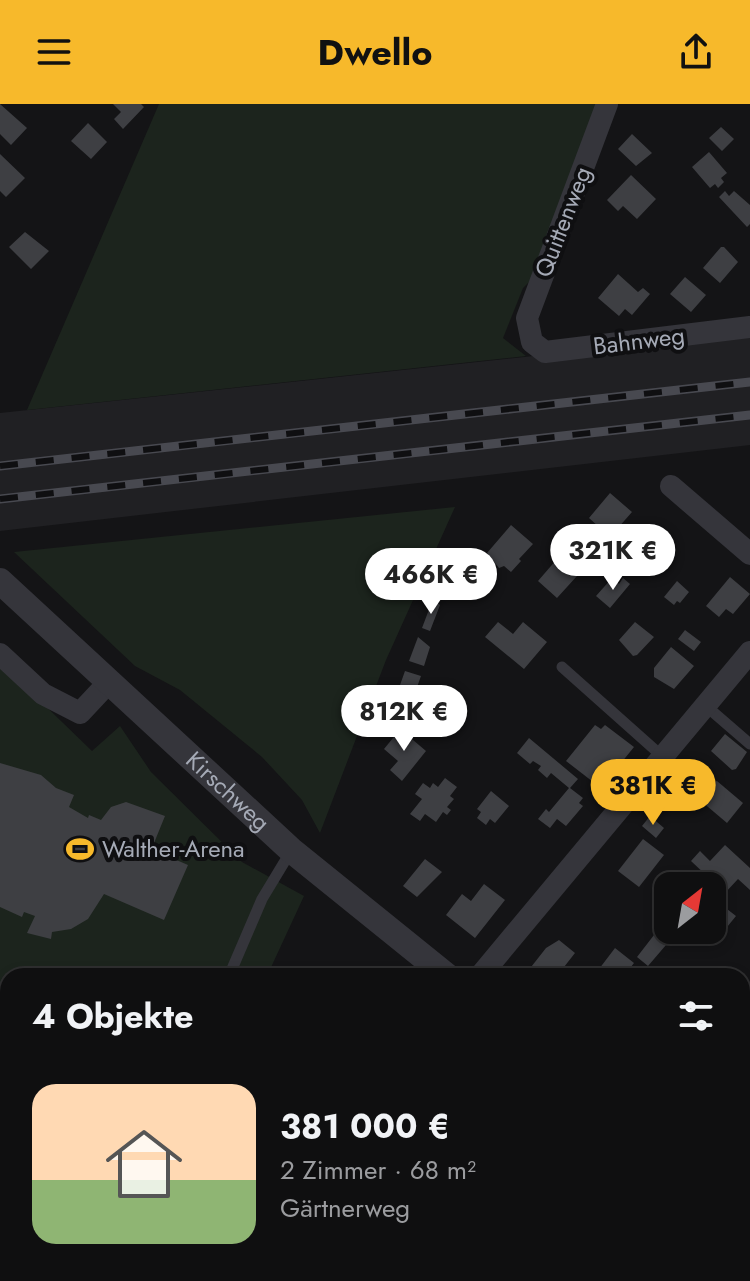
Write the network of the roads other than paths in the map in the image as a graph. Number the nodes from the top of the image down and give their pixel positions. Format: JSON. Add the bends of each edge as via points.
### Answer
{"nodes":[{"id":1,"x":607,"y":104,"type":"edge"},
{"id":2,"x":750,"y":327,"type":"edge"},
{"id":3,"x":532,"y":342,"type":"joint"},
{"id":4,"x":671,"y":486,"type":"dead end"},
{"id":5,"x":750,"y":554,"type":"edge"},
{"id":6,"x":9,"y":590,"type":"edge"},
{"id":7,"x":750,"y":652,"type":"edge"},
{"id":8,"x":0,"y":654,"type":"edge"},
{"id":9,"x":562,"y":667,"type":"dead end"},
{"id":10,"x":109,"y":682,"type":"junction"},
{"id":11,"x":706,"y":706,"type":"junction"},
{"id":12,"x":750,"y":744,"type":"edge"},
{"id":13,"x":663,"y":757,"type":"junction"},
{"id":14,"x":291,"y":850,"type":"junction"},
{"id":15,"x":232,"y":968,"type":"edge"},
{"id":16,"x":437,"y":968,"type":"edge"},
{"id":17,"x":487,"y":968,"type":"edge"}],
"edges":[{"from":1,"to":3,"type":"street","name":"Quittenweg","via":[[527,318]]},
{"from":2,"to":3,"type":"street","name":"Bahnweg","via":[[545,352]]},
{"from":4,"to":5,"type":"street"},
{"from":6,"to":10,"type":"street","name":"Kirschweg"},
{"from":7,"to":11,"type":"street"},
{"from":8,"to":10,"type":"street","via":[[43,694],[80,713]]},
{"from":9,"to":13,"type":"lane"},
{"from":10,"to":14,"type":"street","name":"Kirschweg"},
{"from":11,"to":12,"type":"lane"},
{"from":11,"to":13,"type":"street"},
{"from":13,"to":17,"type":"street"},
{"from":14,"to":15,"type":"lane","via":[[262,899]]},
{"from":14,"to":16,"type":"street","name":"Kirschweg"}]}
